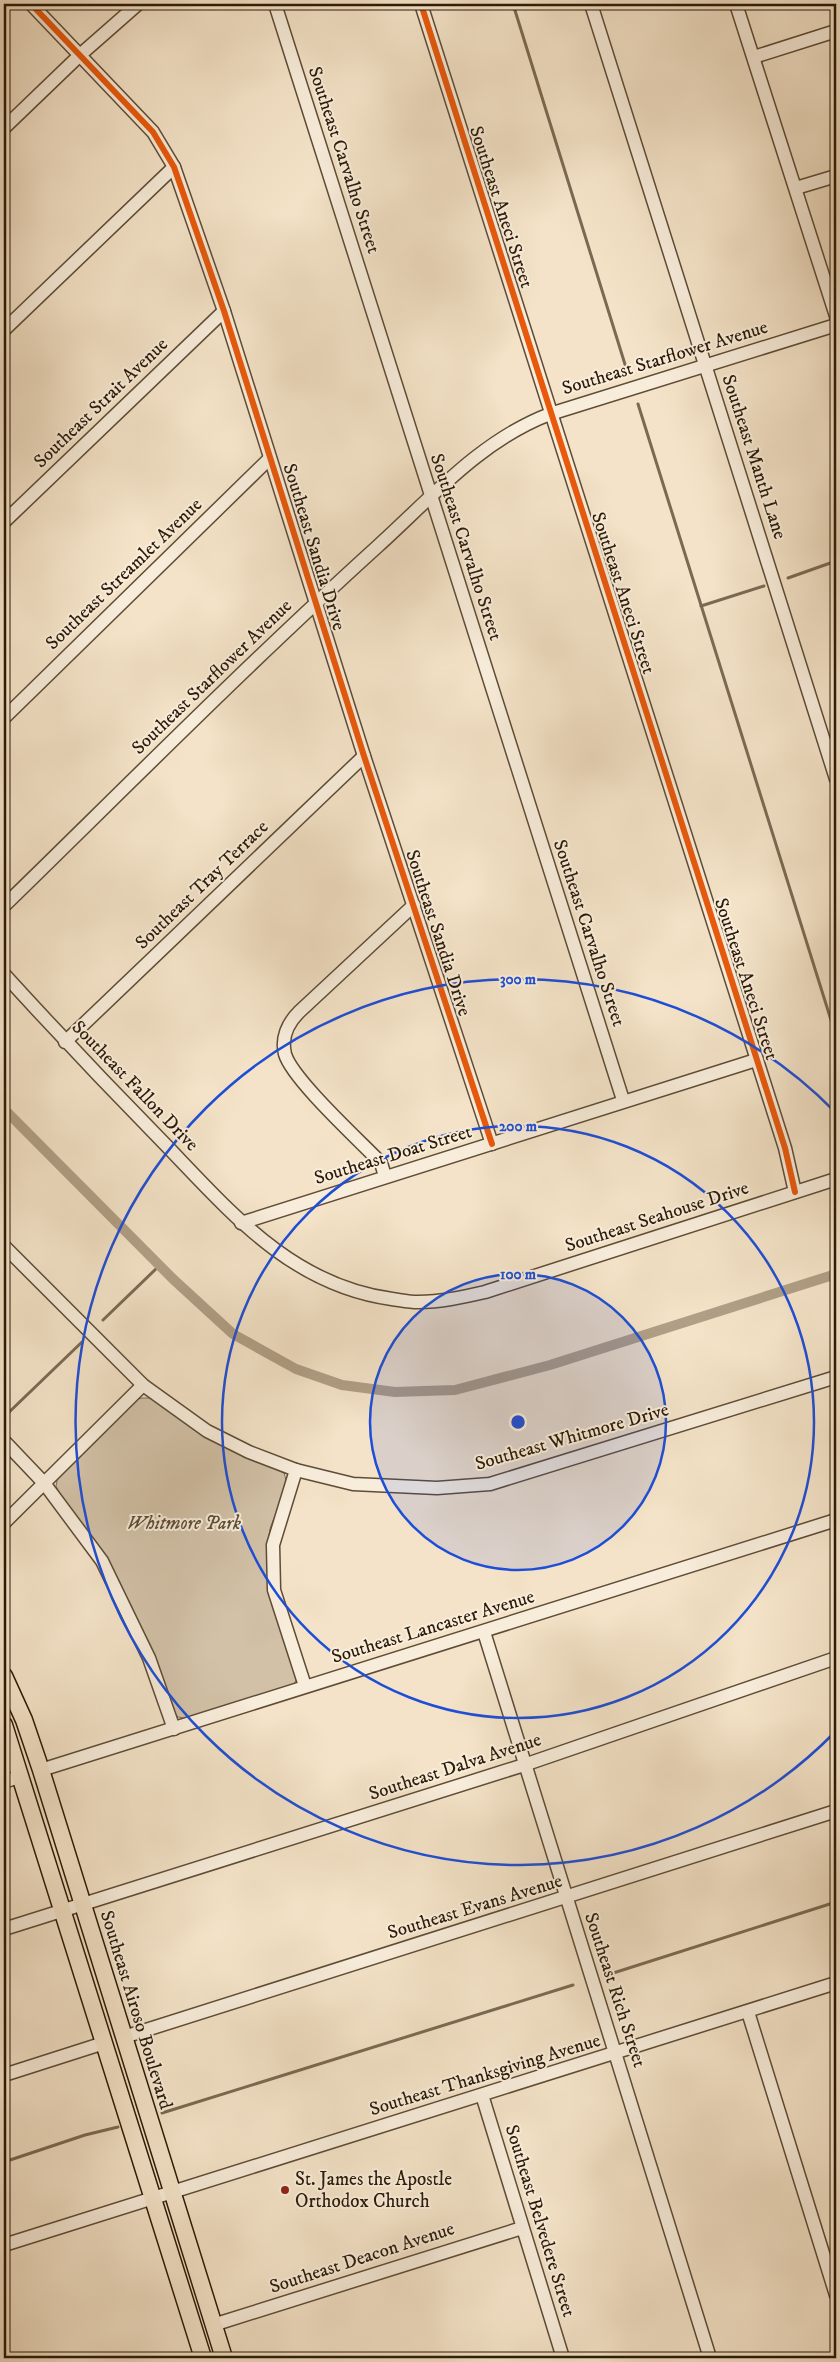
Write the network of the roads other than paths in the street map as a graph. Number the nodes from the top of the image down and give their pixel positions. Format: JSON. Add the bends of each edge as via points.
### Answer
{"nodes":[{"id":1,"x":31,"y":4,"type":"edge"},
{"id":2,"x":138,"y":4,"type":"edge"},
{"id":3,"x":274,"y":4,"type":"edge"},
{"id":4,"x":421,"y":4,"type":"edge"},
{"id":5,"x":591,"y":4,"type":"edge"},
{"id":6,"x":736,"y":4,"type":"edge"},
{"id":7,"x":836,"y":31,"type":"edge"},
{"id":8,"x":80,"y":54,"type":"junction"},
{"id":9,"x":754,"y":57,"type":"junction"},
{"id":10,"x":4,"y":128,"type":"edge"},
{"id":11,"x":174,"y":167,"type":"junction"},
{"id":12,"x":836,"y":176,"type":"edge"},
{"id":13,"x":796,"y":188,"type":"junction"},
{"id":14,"x":224,"y":311,"type":"junction"},
{"id":15,"x":836,"y":316,"type":"edge"},
{"id":16,"x":836,"y":325,"type":"edge"},
{"id":17,"x":4,"y":330,"type":"edge"},
{"id":18,"x":705,"y":364,"type":"junction"},
{"id":19,"x":550,"y":414,"type":"junction"},
{"id":20,"x":270,"y":458,"type":"junction"},
{"id":21,"x":431,"y":498,"type":"junction"},
{"id":22,"x":4,"y":522,"type":"edge"},
{"id":23,"x":315,"y":603,"type":"junction"},
{"id":24,"x":4,"y":718,"type":"edge"},
{"id":25,"x":364,"y":756,"type":"junction"},
{"id":26,"x":836,"y":779,"type":"edge"},
{"id":27,"x":414,"y":905,"type":"junction"},
{"id":28,"x":4,"y":906,"type":"edge"},
{"id":29,"x":4,"y":974,"type":"edge"},
{"id":30,"x":66,"y":1042,"type":"junction"},
{"id":31,"x":756,"y":1060,"type":"junction"},
{"id":32,"x":622,"y":1100,"type":"junction"},
{"id":33,"x":492,"y":1144,"type":"junction"},
{"id":34,"x":385,"y":1176,"type":"junction"},
{"id":35,"x":836,"y":1179,"type":"edge"},
{"id":36,"x":795,"y":1192,"type":"junction"},
{"id":37,"x":241,"y":1223,"type":"junction"},
{"id":38,"x":4,"y":1246,"type":"edge"},
{"id":39,"x":836,"y":1377,"type":"edge"},
{"id":40,"x":143,"y":1385,"type":"junction"},
{"id":41,"x":4,"y":1442,"type":"edge"},
{"id":42,"x":296,"y":1470,"type":"junction"},
{"id":43,"x":44,"y":1483,"type":"junction"},
{"id":44,"x":836,"y":1520,"type":"edge"},
{"id":45,"x":4,"y":1523,"type":"edge"},
{"id":46,"x":484,"y":1632,"type":"junction"},
{"id":47,"x":836,"y":1658,"type":"edge"},
{"id":48,"x":4,"y":1676,"type":"edge"},
{"id":49,"x":305,"y":1686,"type":"junction"},
{"id":50,"x":4,"y":1725,"type":"edge"},
{"id":51,"x":174,"y":1728,"type":"junction"},
{"id":52,"x":524,"y":1764,"type":"junction"},
{"id":53,"x":41,"y":1770,"type":"junction"},
{"id":54,"x":21,"y":1776,"type":"junction"},
{"id":55,"x":4,"y":1782,"type":"edge"},
{"id":56,"x":836,"y":1811,"type":"edge"},
{"id":57,"x":566,"y":1898,"type":"junction"},
{"id":58,"x":82,"y":1904,"type":"junction"},
{"id":59,"x":63,"y":1911,"type":"junction"},
{"id":60,"x":4,"y":1929,"type":"edge"},
{"id":61,"x":836,"y":1983,"type":"edge"},
{"id":62,"x":748,"y":2012,"type":"junction"},
{"id":63,"x":124,"y":2037,"type":"junction"},
{"id":64,"x":104,"y":2043,"type":"junction"},
{"id":65,"x":616,"y":2054,"type":"junction"},
{"id":66,"x":4,"y":2074,"type":"edge"},
{"id":67,"x":482,"y":2095,"type":"junction"},
{"id":68,"x":173,"y":2191,"type":"junction"},
{"id":69,"x":153,"y":2198,"type":"junction"},
{"id":70,"x":522,"y":2228,"type":"junction"},
{"id":71,"x":4,"y":2245,"type":"edge"},
{"id":72,"x":836,"y":2294,"type":"edge"},
{"id":73,"x":213,"y":2325,"type":"junction"},
{"id":74,"x":203,"y":2358,"type":"edge"},
{"id":75,"x":224,"y":2358,"type":"edge"},
{"id":76,"x":563,"y":2358,"type":"edge"},
{"id":77,"x":710,"y":2358,"type":"edge"}],
"edges":[{"from":1,"to":8,"type":"street","name":"Southeast Sandia Drive"},
{"from":2,"to":8,"type":"street"},
{"from":3,"to":21,"type":"street","name":"Southeast Carvalho Street"},
{"from":4,"to":19,"type":"street","name":"Southeast Aneci Street"},
{"from":5,"to":18,"type":"street","name":"Southeast Manth Lane"},
{"from":6,"to":9,"type":"street"},
{"from":7,"to":9,"type":"street"},
{"from":8,"to":10,"type":"street"},
{"from":8,"to":11,"type":"street","name":"Southeast Sandia Drive","via":[[153,132]]},
{"from":9,"to":13,"type":"street"},
{"from":11,"to":14,"type":"street","name":"Southeast Sandia Drive"},
{"from":11,"to":17,"type":"street"},
{"from":12,"to":13,"type":"street"},
{"from":13,"to":15,"type":"street"},
{"from":14,"to":20,"type":"street","name":"Southeast Sandia Drive"},
{"from":14,"to":22,"type":"street","name":"Southeast Strait Avenue"},
{"from":16,"to":18,"type":"street","name":"Southeast Starflower Avenue"},
{"from":18,"to":19,"type":"street","name":"Southeast Starflower Avenue"},
{"from":18,"to":26,"type":"street","name":"Southeast Manth Lane"},
{"from":19,"to":21,"type":"street","name":"Southeast Starflower Avenue","via":[[524,424],[483,450]]},
{"from":19,"to":31,"type":"street","name":"Southeast Aneci Street"},
{"from":20,"to":23,"type":"street","name":"Southeast Sandia Drive"},
{"from":20,"to":24,"type":"street","name":"Southeast Streamlet Avenue"},
{"from":21,"to":23,"type":"street","name":"Southeast Starflower Avenue"},
{"from":21,"to":32,"type":"street","name":"Southeast Carvalho Street"},
{"from":23,"to":25,"type":"street","name":"Southeast Sandia Drive"},
{"from":23,"to":28,"type":"street","name":"Southeast Starflower Avenue"},
{"from":25,"to":27,"type":"street","name":"Southeast Sandia Drive"},
{"from":25,"to":30,"type":"street","name":"Southeast Tray Terrace"},
{"from":27,"to":33,"type":"street","name":"Southeast Sandia Drive"},
{"from":27,"to":34,"type":"street","via":[[293,1018],[285,1033],[285,1052],[294,1072],[381,1163]]},
{"from":29,"to":30,"type":"street","name":"Southeast Fallon Drive"},
{"from":30,"to":37,"type":"street","name":"Southeast Fallon Drive"},
{"from":31,"to":32,"type":"street","name":"Southeast Doat Street"},
{"from":31,"to":36,"type":"street","name":"Southeast Aneci Street","via":[[785,1148]]},
{"from":32,"to":33,"type":"street","name":"Southeast Doat Street"},
{"from":33,"to":34,"type":"street","name":"Southeast Doat Street"},
{"from":34,"to":37,"type":"street","name":"Southeast Doat Street"},
{"from":35,"to":36,"type":"street","name":"Southeast Seahouse Drive"},
{"from":36,"to":37,"type":"street","name":"Southeast Seahouse Drive","via":[[485,1292],[450,1300],[416,1302],[355,1292],[303,1270]]},
{"from":38,"to":40,"type":"street","name":"Southeast Whitmore Drive"},
{"from":39,"to":42,"type":"street","name":"Southeast Whitmore Drive","via":[[490,1484],[437,1488],[353,1484]]},
{"from":40,"to":42,"type":"street","name":"Southeast Whitmore Drive","via":[[207,1432]]},
{"from":40,"to":43,"type":"street"},
{"from":41,"to":43,"type":"street"},
{"from":42,"to":49,"type":"street","via":[[273,1545],[274,1590]]},
{"from":43,"to":45,"type":"street"},
{"from":43,"to":51,"type":"street","via":[[102,1561],[149,1658]]},
{"from":44,"to":46,"type":"street","name":"Southeast Lancaster Avenue"},
{"from":46,"to":49,"type":"street","name":"Southeast Lancaster Avenue"},
{"from":46,"to":52,"type":"street","name":"Southeast Rich Street"},
{"from":47,"to":52,"type":"street","name":"Southeast Dalva Avenue"},
{"from":48,"to":53,"type":"main road","name":"Southeast Airoso Boulevard"},
{"from":49,"to":51,"type":"street","name":"Southeast Lancaster Avenue"},
{"from":50,"to":54,"type":"main road","name":"Southeast Airoso Boulevard"},
{"from":51,"to":53,"type":"street","name":"Southeast Lancaster Avenue"},
{"from":52,"to":57,"type":"street","name":"Southeast Rich Street"},
{"from":52,"to":58,"type":"street","name":"Southeast Dalva Avenue"},
{"from":53,"to":58,"type":"main road","name":"Southeast Airoso Boulevard"},
{"from":54,"to":55,"type":"street"},
{"from":54,"to":59,"type":"main road","name":"Southeast Airoso Boulevard"},
{"from":56,"to":57,"type":"street","name":"Southeast Evans Avenue"},
{"from":57,"to":63,"type":"street","name":"Southeast Evans Avenue"},
{"from":57,"to":65,"type":"street","name":"Southeast Rich Street"},
{"from":58,"to":59,"type":"street","name":"Southeast Dalva Avenue"},
{"from":58,"to":63,"type":"main road","name":"Southeast Airoso Boulevard"},
{"from":59,"to":60,"type":"street","name":"Southeast Dalva Avenue"},
{"from":59,"to":64,"type":"main road","name":"Southeast Airoso Boulevard"},
{"from":61,"to":62,"type":"street","name":"Southeast Thanksgiving Avenue"},
{"from":62,"to":65,"type":"street","name":"Southeast Thanksgiving Avenue"},
{"from":62,"to":72,"type":"street"},
{"from":63,"to":68,"type":"main road","name":"Southeast Airoso Boulevard"},
{"from":64,"to":66,"type":"street"},
{"from":64,"to":69,"type":"main road","name":"Southeast Airoso Boulevard"},
{"from":65,"to":67,"type":"street","name":"Southeast Thanksgiving Avenue"},
{"from":65,"to":77,"type":"street","name":"Southeast Rich Street"},
{"from":67,"to":68,"type":"street","name":"Southeast Thanksgiving Avenue"},
{"from":67,"to":70,"type":"street","name":"Southeast Belvedere Street"},
{"from":68,"to":69,"type":"street","name":"Southeast Thanksgiving Avenue"},
{"from":68,"to":73,"type":"main road","name":"Southeast Airoso Boulevard"},
{"from":69,"to":71,"type":"street","name":"Southeast Thanksgiving Avenue"},
{"from":69,"to":74,"type":"main road","name":"Southeast Airoso Boulevard"},
{"from":70,"to":73,"type":"street","name":"Southeast Deacon Avenue"},
{"from":70,"to":76,"type":"street","name":"Southeast Belvedere Street"},
{"from":73,"to":75,"type":"main road","name":"Southeast Airoso Boulevard"}]}
